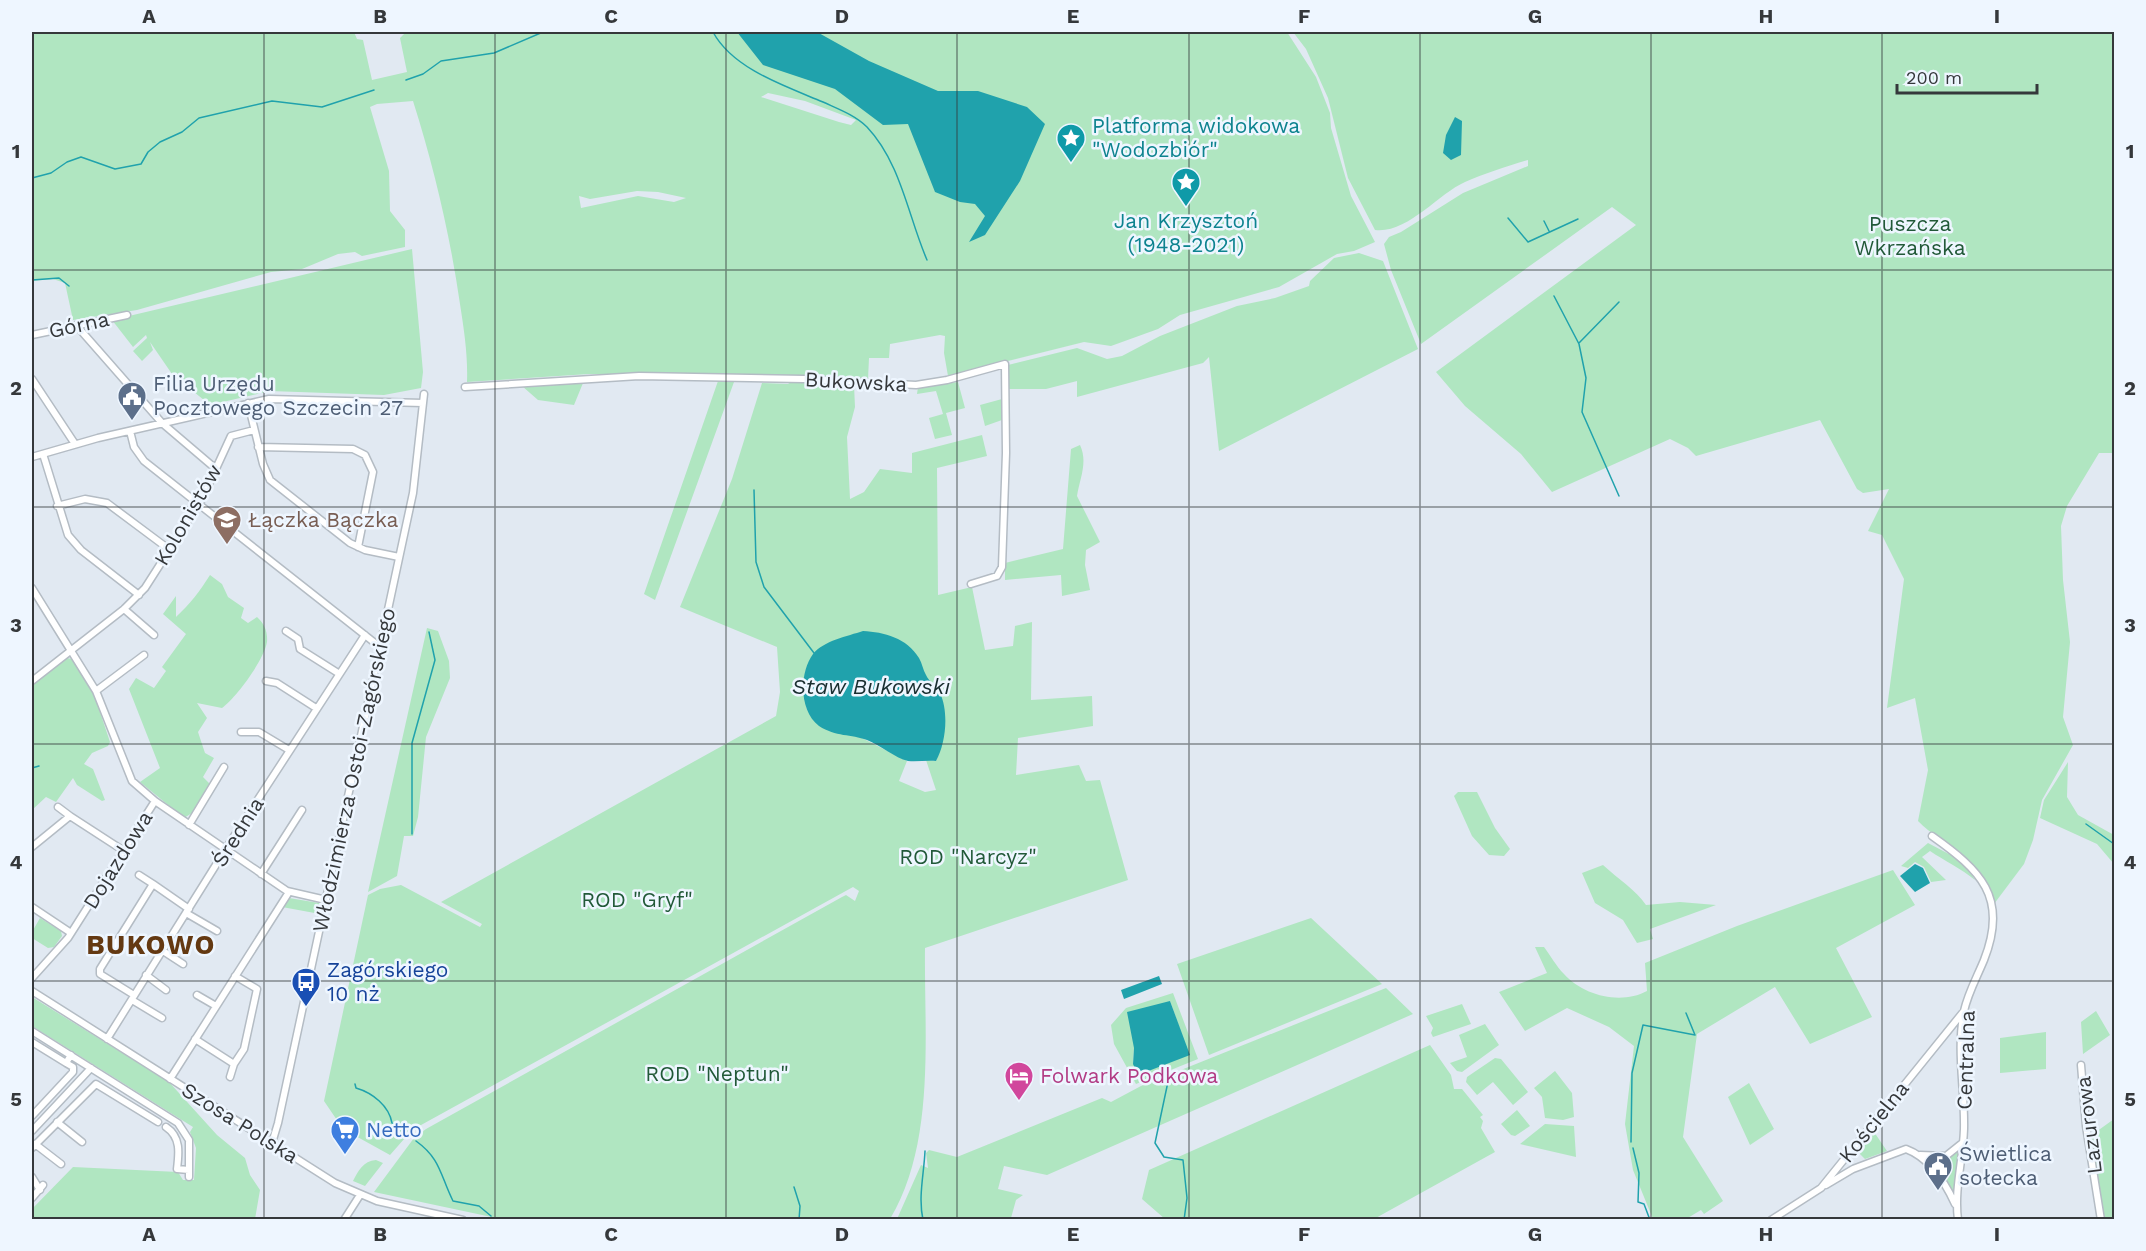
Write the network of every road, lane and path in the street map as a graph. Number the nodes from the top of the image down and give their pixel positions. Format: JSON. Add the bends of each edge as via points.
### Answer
{"nodes":[{"id":1,"x":127,"y":315,"type":"dead end"},
{"id":2,"x":76,"y":325,"type":"junction"},
{"id":3,"x":32,"y":335,"type":"edge"},
{"id":4,"x":32,"y":379,"type":"edge"},
{"id":5,"x":465,"y":387,"type":"dead end"},
{"id":6,"x":424,"y":394,"type":"dead end"},
{"id":7,"x":248,"y":403,"type":"junction"},
{"id":8,"x":423,"y":403,"type":"junction"},
{"id":9,"x":162,"y":423,"type":"junction"},
{"id":10,"x":254,"y":430,"type":"junction"},
{"id":11,"x":130,"y":431,"type":"junction"},
{"id":12,"x":75,"y":444,"type":"junction"},
{"id":13,"x":258,"y":447,"type":"junction"},
{"id":14,"x":43,"y":454,"type":"junction"},
{"id":15,"x":32,"y":457,"type":"edge"},
{"id":16,"x":216,"y":469,"type":"junction"},
{"id":17,"x":199,"y":504,"type":"junction"},
{"id":18,"x":57,"y":506,"type":"junction"},
{"id":19,"x":357,"y":547,"type":"junction"},
{"id":20,"x":170,"y":550,"type":"junction"},
{"id":21,"x":399,"y":557,"type":"junction"},
{"id":22,"x":971,"y":584,"type":"dead end"},
{"id":23,"x":32,"y":588,"type":"edge"},
{"id":24,"x":139,"y":595,"type":"junction"},
{"id":25,"x":124,"y":609,"type":"junction"},
{"id":26,"x":286,"y":631,"type":"dead end"},
{"id":27,"x":154,"y":635,"type":"dead end"},
{"id":28,"x":365,"y":635,"type":"junction"},
{"id":29,"x":380,"y":647,"type":"junction"},
{"id":30,"x":71,"y":650,"type":"junction"},
{"id":31,"x":144,"y":655,"type":"dead end"},
{"id":32,"x":338,"y":673,"type":"junction"},
{"id":33,"x":32,"y":681,"type":"edge"},
{"id":34,"x":266,"y":681,"type":"dead end"},
{"id":35,"x":96,"y":691,"type":"junction"},
{"id":36,"x":316,"y":708,"type":"junction"},
{"id":37,"x":241,"y":732,"type":"dead end"},
{"id":38,"x":289,"y":750,"type":"junction"},
{"id":39,"x":224,"y":767,"type":"dead end"},
{"id":40,"x":155,"y":801,"type":"junction"},
{"id":41,"x":58,"y":807,"type":"dead end"},
{"id":42,"x":302,"y":810,"type":"dead end"},
{"id":43,"x":70,"y":816,"type":"junction"},
{"id":44,"x":189,"y":825,"type":"junction"},
{"id":45,"x":1932,"y":836,"type":"dead end"},
{"id":46,"x":32,"y":847,"type":"edge"},
{"id":47,"x":124,"y":850,"type":"junction"},
{"id":48,"x":225,"y":850,"type":"junction"},
{"id":49,"x":261,"y":874,"type":"junction"},
{"id":50,"x":139,"y":875,"type":"dead end"},
{"id":51,"x":153,"y":884,"type":"junction"},
{"id":52,"x":290,"y":892,"type":"junction"},
{"id":53,"x":326,"y":900,"type":"junction"},
{"id":54,"x":32,"y":907,"type":"edge"},
{"id":55,"x":188,"y":911,"type":"junction"},
{"id":56,"x":217,"y":931,"type":"dead end"},
{"id":57,"x":71,"y":933,"type":"junction"},
{"id":58,"x":163,"y":951,"type":"junction"},
{"id":59,"x":183,"y":964,"type":"dead end"},
{"id":60,"x":146,"y":975,"type":"junction"},
{"id":61,"x":234,"y":976,"type":"junction"},
{"id":62,"x":32,"y":978,"type":"edge"},
{"id":63,"x":166,"y":990,"type":"dead end"},
{"id":64,"x":32,"y":991,"type":"edge"},
{"id":65,"x":197,"y":995,"type":"dead end"},
{"id":66,"x":133,"y":997,"type":"junction"},
{"id":67,"x":216,"y":1006,"type":"junction"},
{"id":68,"x":1964,"y":1011,"type":"junction"},
{"id":69,"x":162,"y":1018,"type":"dead end"},
{"id":70,"x":32,"y":1031,"type":"edge"},
{"id":71,"x":107,"y":1039,"type":"junction"},
{"id":72,"x":195,"y":1039,"type":"junction"},
{"id":73,"x":32,"y":1042,"type":"edge"},
{"id":74,"x":71,"y":1055,"type":"junction"},
{"id":75,"x":66,"y":1063,"type":"junction"},
{"id":76,"x":234,"y":1064,"type":"junction"},
{"id":77,"x":2081,"y":1065,"type":"dead end"},
{"id":78,"x":92,"y":1068,"type":"junction"},
{"id":79,"x":230,"y":1077,"type":"dead end"},
{"id":80,"x":170,"y":1079,"type":"junction"},
{"id":81,"x":113,"y":1082,"type":"junction"},
{"id":82,"x":108,"y":1090,"type":"junction"},
{"id":83,"x":160,"y":1112,"type":"junction"},
{"id":84,"x":32,"y":1116,"type":"edge"},
{"id":85,"x":41,"y":1121,"type":"junction"},
{"id":86,"x":57,"y":1122,"type":"junction"},
{"id":87,"x":166,"y":1127,"type":"dead end"},
{"id":88,"x":50,"y":1130,"type":"junction"},
{"id":89,"x":32,"y":1131,"type":"edge"},
{"id":90,"x":1963,"y":1141,"type":"junction"},
{"id":91,"x":82,"y":1142,"type":"dead end"},
{"id":92,"x":272,"y":1143,"type":"junction"},
{"id":93,"x":33,"y":1146,"type":"edge"},
{"id":94,"x":1917,"y":1155,"type":"junction"},
{"id":95,"x":61,"y":1164,"type":"dead end"},
{"id":96,"x":1839,"y":1165,"type":"junction"},
{"id":97,"x":1846,"y":1172,"type":"junction"},
{"id":98,"x":32,"y":1177,"type":"edge"},
{"id":99,"x":1821,"y":1188,"type":"junction"},
{"id":100,"x":360,"y":1196,"type":"junction"},
{"id":101,"x":32,"y":1198,"type":"edge"},
{"id":102,"x":1956,"y":1208,"type":"junction"},
{"id":103,"x":344,"y":1220,"type":"edge"},
{"id":104,"x":464,"y":1220,"type":"edge"},
{"id":105,"x":1771,"y":1220,"type":"edge"},
{"id":106,"x":1958,"y":1220,"type":"edge"},
{"id":107,"x":2101,"y":1220,"type":"edge"}],
"edges":[{"from":1,"to":2,"type":"street","name":"Górna"},
{"from":2,"to":3,"type":"street","name":"Górna"},
{"from":2,"to":9,"type":"street"},
{"from":4,"to":12,"type":"street"},
{"from":5,"to":22,"type":"street","name":"Bukowska","via":[[616,376],[916,385],[1005,364],[1002,567],[997,576]]},
{"from":6,"to":8,"type":"street","name":"Włodzimierza Ostoi-Zagórskiego"},
{"from":7,"to":8,"type":"street","via":[[275,399]]},
{"from":7,"to":9,"type":"street"},
{"from":7,"to":10,"type":"street"},
{"from":8,"to":21,"type":"street","name":"Włodzimierza Ostoi-Zagórskiego","via":[[417,467]]},
{"from":9,"to":11,"type":"street"},
{"from":9,"to":16,"type":"street"},
{"from":10,"to":13,"type":"street"},
{"from":10,"to":16,"type":"street","name":"Kolonistów","via":[[231,436]]},
{"from":11,"to":12,"type":"street"},
{"from":11,"to":17,"type":"street","via":[[141,458]]},
{"from":12,"to":14,"type":"street"},
{"from":13,"to":19,"type":"street","via":[[270,480]]},
{"from":13,"to":19,"type":"street","via":[[353,449],[365,455],[373,472]]},
{"from":14,"to":15,"type":"street"},
{"from":14,"to":18,"type":"street"},
{"from":16,"to":17,"type":"street","name":"Kolonistów"},
{"from":17,"to":20,"type":"street","name":"Kolonistów"},
{"from":17,"to":28,"type":"street"},
{"from":18,"to":20,"type":"street","via":[[85,499],[104,501]]},
{"from":18,"to":24,"type":"street","via":[[73,542]]},
{"from":19,"to":21,"type":"street"},
{"from":20,"to":24,"type":"street","name":"Kolonistów"},
{"from":21,"to":29,"type":"street","name":"Włodzimierza Ostoi-Zagórskiego"},
{"from":23,"to":30,"type":"street"},
{"from":24,"to":25,"type":"street","name":"Kolonistów"},
{"from":25,"to":27,"type":"street"},
{"from":25,"to":30,"type":"street","name":"Kolonistów"},
{"from":26,"to":32,"type":"street","via":[[298,639],[300,649]]},
{"from":28,"to":29,"type":"street"},
{"from":28,"to":32,"type":"street","name":"Średnia"},
{"from":29,"to":53,"type":"street","name":"Włodzimierza Ostoi-Zagórskiego"},
{"from":30,"to":33,"type":"street","name":"Kolonistów"},
{"from":30,"to":35,"type":"street"},
{"from":31,"to":35,"type":"street"},
{"from":32,"to":36,"type":"street","name":"Średnia"},
{"from":34,"to":36,"type":"street","via":[[277,683]]},
{"from":35,"to":40,"type":"street","via":[[132,781]]},
{"from":36,"to":38,"type":"street","name":"Średnia"},
{"from":37,"to":38,"type":"street","via":[[259,732]]},
{"from":38,"to":48,"type":"street","name":"Średnia"},
{"from":39,"to":44,"type":"street","name":"Dojazdowa"},
{"from":40,"to":44,"type":"street","name":"Dojazdowa"},
{"from":40,"to":47,"type":"street","name":"Dojazdowa"},
{"from":41,"to":43,"type":"street"},
{"from":42,"to":49,"type":"street"},
{"from":43,"to":46,"type":"street"},
{"from":43,"to":47,"type":"street"},
{"from":44,"to":48,"type":"street","name":"Dojazdowa"},
{"from":45,"to":68,"type":"street","name":"Centralna","via":[[1967,860],[1994,911],[1989,947]]},
{"from":47,"to":57,"type":"street","name":"Dojazdowa"},
{"from":48,"to":49,"type":"street","name":"Dojazdowa"},
{"from":48,"to":55,"type":"street","name":"Średnia"},
{"from":49,"to":52,"type":"street","name":"Dojazdowa"},
{"from":50,"to":51,"type":"street"},
{"from":51,"to":55,"type":"street"},
{"from":51,"to":66,"type":"street","via":[[100,969],[100,974]]},
{"from":52,"to":53,"type":"street","name":"Dojazdowa"},
{"from":52,"to":61,"type":"street"},
{"from":53,"to":92,"type":"street","name":"Włodzimierza Ostoi-Zagórskiego"},
{"from":54,"to":57,"type":"street"},
{"from":55,"to":56,"type":"street"},
{"from":55,"to":58,"type":"street","name":"Średnia"},
{"from":57,"to":62,"type":"street","name":"Dojazdowa"},
{"from":58,"to":59,"type":"street"},
{"from":58,"to":60,"type":"street","name":"Średnia"},
{"from":60,"to":63,"type":"street"},
{"from":60,"to":66,"type":"street","name":"Średnia"},
{"from":61,"to":67,"type":"street"},
{"from":61,"to":76,"type":"street","via":[[256,989],[243,1049]]},
{"from":64,"to":71,"type":"street","name":"Szosa Polska"},
{"from":65,"to":67,"type":"street"},
{"from":66,"to":69,"type":"street"},
{"from":66,"to":71,"type":"street","name":"Średnia"},
{"from":67,"to":72,"type":"street"},
{"from":68,"to":90,"type":"street","name":"Centralna"},
{"from":68,"to":96,"type":"street","name":"Kościelna"},
{"from":70,"to":74,"type":"street"},
{"from":71,"to":80,"type":"street","name":"Szosa Polska"},
{"from":72,"to":76,"type":"street"},
{"from":72,"to":80,"type":"street"},
{"from":73,"to":75,"type":"street"},
{"from":74,"to":75,"type":"street"},
{"from":74,"to":78,"type":"street"},
{"from":75,"to":84,"type":"street","via":[[74,1072]]},
{"from":76,"to":79,"type":"street"},
{"from":77,"to":107,"type":"street","name":"Lazurowa"},
{"from":78,"to":81,"type":"street"},
{"from":78,"to":85,"type":"street"},
{"from":80,"to":92,"type":"street","name":"Szosa Polska"},
{"from":81,"to":82,"type":"street"},
{"from":81,"to":83,"type":"street"},
{"from":82,"to":83,"type":"street","via":[[157,1121]]},
{"from":82,"to":86,"type":"street","via":[[93,1085]]},
{"from":83,"to":87,"type":"street","via":[[178,1123],[188,1136],[189,1173],[177,1169],[179,1148],[174,1133]]},
{"from":85,"to":88,"type":"street"},
{"from":85,"to":89,"type":"street"},
{"from":86,"to":88,"type":"street"},
{"from":86,"to":91,"type":"street"},
{"from":88,"to":93,"type":"street"},
{"from":90,"to":94,"type":"street","name":"Centralna","via":[[1946,1156]]},
{"from":90,"to":102,"type":"street","name":"Centralna"},
{"from":92,"to":100,"type":"street","name":"Szosa Polska"},
{"from":93,"to":95,"type":"street"},
{"from":94,"to":97,"type":"street","name":"Centralna","via":[[1906,1149],[1898,1150]]},
{"from":94,"to":102,"type":"street","name":"Centralna","via":[[1942,1180]]},
{"from":96,"to":97,"type":"street"},
{"from":96,"to":99,"type":"street","name":"Kościelna"},
{"from":97,"to":99,"type":"street","name":"Centralna"},
{"from":98,"to":101,"type":"street","via":[[41,1187]]},
{"from":99,"to":105,"type":"street","name":"Kościelna"},
{"from":100,"to":103,"type":"street"},
{"from":100,"to":104,"type":"street","name":"Szosa Polska"},
{"from":102,"to":106,"type":"street","name":"Centralna"}]}
